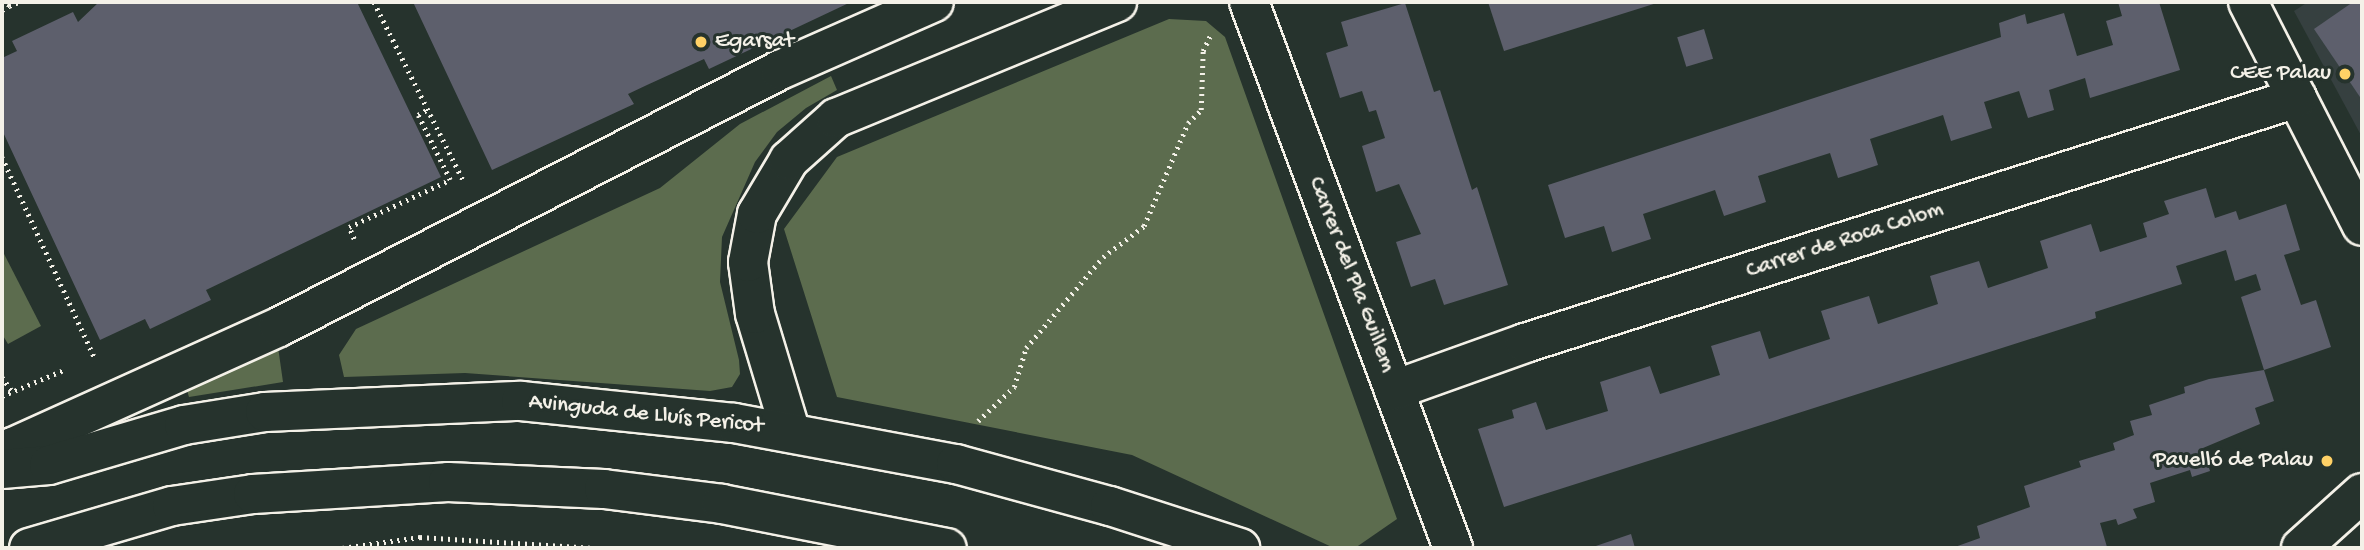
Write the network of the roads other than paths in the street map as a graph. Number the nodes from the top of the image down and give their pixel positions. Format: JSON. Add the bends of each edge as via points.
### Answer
{"nodes":[{"id":1,"x":934,"y":2,"type":"edge"},
{"id":2,"x":1117,"y":2,"type":"edge"},
{"id":3,"x":1249,"y":2,"type":"edge"},
{"id":4,"x":2248,"y":2,"type":"edge"},
{"id":5,"x":2297,"y":98,"type":"junction"},
{"id":6,"x":2362,"y":226,"type":"edge"},
{"id":7,"x":1394,"y":390,"type":"junction"},
{"id":8,"x":791,"y":433,"type":"junction"},
{"id":9,"x":2,"y":467,"type":"edge"},
{"id":10,"x":2362,"y":493,"type":"edge"},
{"id":11,"x":29,"y":548,"type":"edge"},
{"id":12,"x":947,"y":548,"type":"edge"},
{"id":13,"x":1240,"y":548,"type":"edge"},
{"id":14,"x":1453,"y":548,"type":"edge"},
{"id":15,"x":2301,"y":548,"type":"edge"}],
"edges":[{"from":1,"to":9,"type":"street","name":"Avinguda de Lluís Pericot","via":[[780,70],[279,327],[13,447]]},
{"from":2,"to":8,"type":"street","via":[[836,118],[789,160],[757,214],[748,262],[755,314]]},
{"from":3,"to":7,"type":"street","name":"Carrer del Pla Guillem"},
{"from":4,"to":5,"type":"street"},
{"from":5,"to":6,"type":"street"},
{"from":5,"to":7,"type":"street","name":"Carrer de Roca Colom","via":[[1525,343]]},
{"from":7,"to":14,"type":"street","name":"Carrer del Pla Guillem"},
{"from":8,"to":9,"type":"street","name":"Avinguda de Lluís Pericot","via":[[617,407],[520,401],[410,403],[265,412],[184,425],[49,465]]},
{"from":8,"to":13,"type":"street","name":"Avinguda de Lluís Pericot","via":[[968,467]]},
{"from":10,"to":15,"type":"street"},
{"from":11,"to":12,"type":"street","via":[[172,506],[253,494],[448,482],[604,489],[722,504]]}]}
